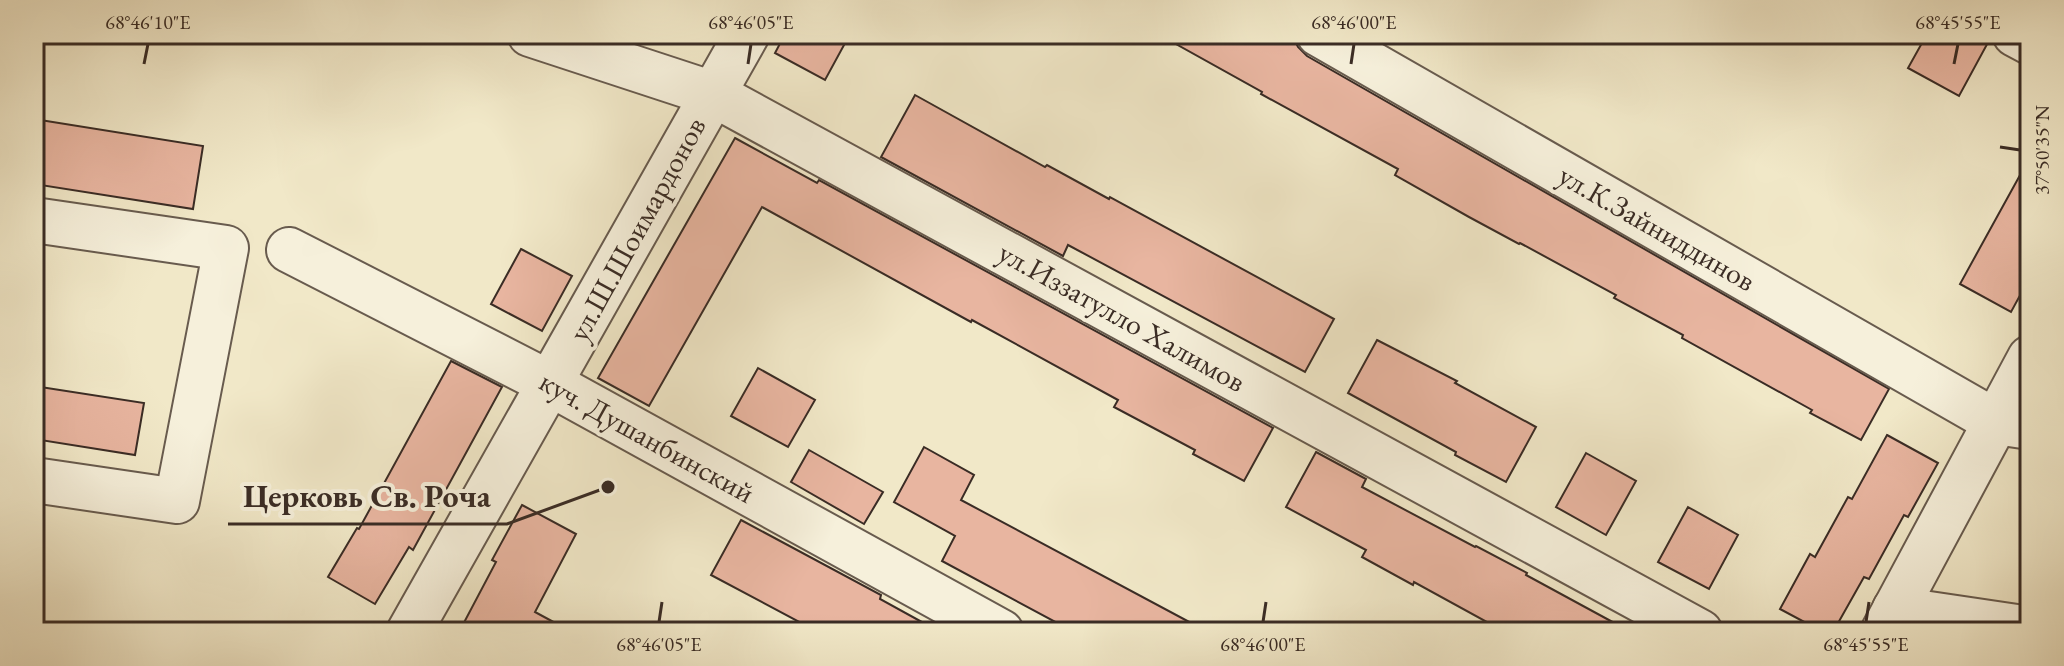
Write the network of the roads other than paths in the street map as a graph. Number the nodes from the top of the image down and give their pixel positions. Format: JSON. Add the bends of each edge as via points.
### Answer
{"nodes":[{"id":1,"x":530,"y":34,"type":"edge"},
{"id":2,"x":747,"y":34,"type":"edge"},
{"id":3,"x":1319,"y":34,"type":"edge"},
{"id":4,"x":2015,"y":34,"type":"edge"},
{"id":5,"x":2030,"y":42,"type":"edge"},
{"id":6,"x":713,"y":94,"type":"junction"},
{"id":7,"x":34,"y":220,"type":"edge"},
{"id":8,"x":289,"y":250,"type":"dead end"},
{"id":9,"x":2030,"y":358,"type":"edge"},
{"id":10,"x":549,"y":383,"type":"junction"},
{"id":11,"x":2013,"y":424,"type":"edge"},
{"id":12,"x":34,"y":480,"type":"edge"},
{"id":13,"x":1889,"y":620,"type":"edge"},
{"id":14,"x":2030,"y":629,"type":"edge"},
{"id":15,"x":409,"y":632,"type":"edge"},
{"id":16,"x":1001,"y":632,"type":"edge"},
{"id":17,"x":1700,"y":632,"type":"edge"}],
"edges":[{"from":1,"to":6,"type":"street","name":"ул.Иззатулло Халимов"},
{"from":2,"to":6,"type":"street","name":"ул.Ш.Шоимардонов"},
{"from":3,"to":11,"type":"street","name":"ул.К.Зайниддинов"},
{"from":4,"to":5,"type":"street"},
{"from":6,"to":10,"type":"street","name":"ул.Ш.Шоимардонов"},
{"from":6,"to":17,"type":"street","name":"ул.Иззатулло Халимов"},
{"from":7,"to":12,"type":"street","via":[[226,248],[177,501]]},
{"from":8,"to":10,"type":"street","name":"куч. Душанбинский"},
{"from":9,"to":11,"type":"street"},
{"from":10,"to":15,"type":"street","name":"ул.Ш.Шоимардонов"},
{"from":10,"to":16,"type":"street","name":"куч. Душанбинский"},
{"from":11,"to":13,"type":"street"},
{"from":13,"to":14,"type":"street"}]}
